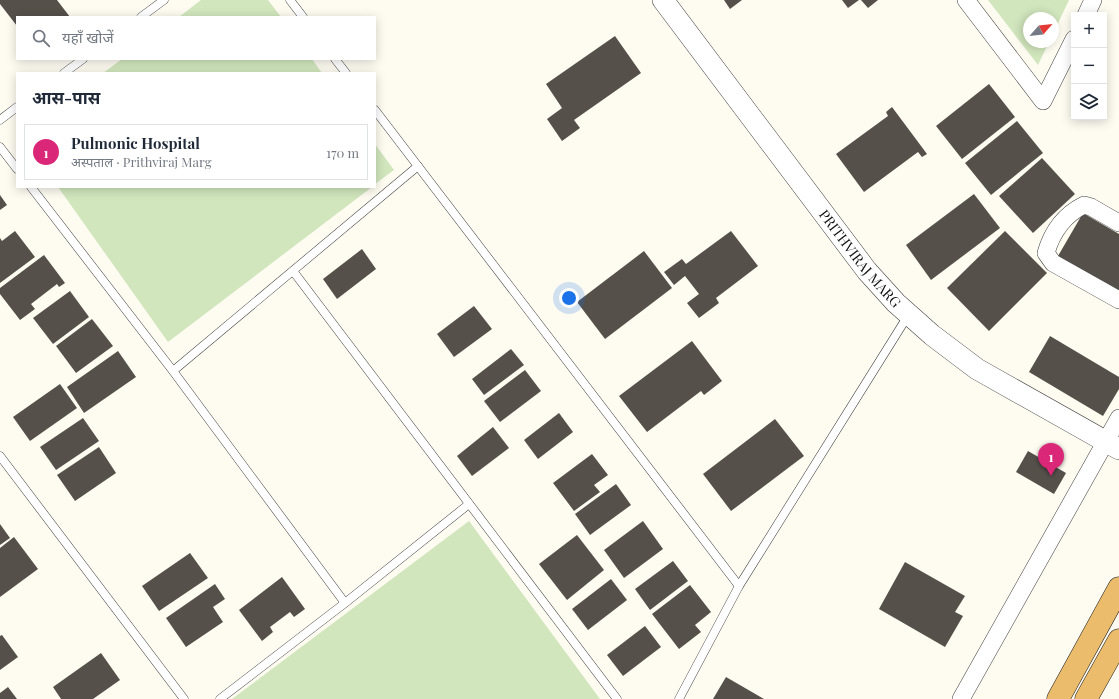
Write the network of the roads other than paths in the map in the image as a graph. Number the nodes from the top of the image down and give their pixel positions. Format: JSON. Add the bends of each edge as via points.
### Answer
{"nodes":[{"id":1,"x":164,"y":0,"type":"edge"},
{"id":2,"x":290,"y":0,"type":"edge"},
{"id":3,"x":663,"y":0,"type":"edge"},
{"id":4,"x":966,"y":0,"type":"edge"},
{"id":5,"x":1094,"y":0,"type":"edge"},
{"id":6,"x":1088,"y":12,"type":"edge"},
{"id":7,"x":142,"y":16,"type":"edge"},
{"id":8,"x":302,"y":16,"type":"edge"},
{"id":9,"x":1071,"y":45,"type":"edge"},
{"id":10,"x":82,"y":60,"type":"edge"},
{"id":11,"x":336,"y":60,"type":"edge"},
{"id":12,"x":65,"y":72,"type":"edge"},
{"id":13,"x":345,"y":72,"type":"edge"},
{"id":14,"x":16,"y":109,"type":"edge"},
{"id":15,"x":376,"y":111,"type":"edge"},
{"id":16,"x":0,"y":120,"type":"edge"},
{"id":17,"x":0,"y":147,"type":"edge"},
{"id":18,"x":418,"y":166,"type":"junction"},
{"id":19,"x":16,"y":168,"type":"edge"},
{"id":20,"x":32,"y":188,"type":"edge"},
{"id":21,"x":1119,"y":223,"type":"edge"},
{"id":22,"x":293,"y":271,"type":"junction"},
{"id":23,"x":1119,"y":300,"type":"edge"},
{"id":24,"x":909,"y":314,"type":"junction"},
{"id":25,"x":173,"y":371,"type":"junction"},
{"id":26,"x":1119,"y":418,"type":"edge"},
{"id":27,"x":1113,"y":446,"type":"edge"},
{"id":28,"x":0,"y":456,"type":"edge"},
{"id":29,"x":469,"y":504,"type":"junction"},
{"id":30,"x":738,"y":586,"type":"junction"},
{"id":31,"x":1119,"y":588,"type":"edge"},
{"id":32,"x":345,"y":603,"type":"junction"},
{"id":33,"x":1119,"y":640,"type":"edge"},
{"id":34,"x":184,"y":699,"type":"edge"},
{"id":35,"x":220,"y":699,"type":"edge"},
{"id":36,"x":617,"y":699,"type":"edge"},
{"id":37,"x":679,"y":699,"type":"edge"},
{"id":38,"x":961,"y":699,"type":"edge"},
{"id":39,"x":1058,"y":699,"type":"edge"},
{"id":40,"x":1086,"y":699,"type":"edge"}],
"edges":[{"from":1,"to":7,"type":"lane"},
{"from":2,"to":8,"type":"lane"},
{"from":3,"to":24,"type":"street","name":"PRITHVIRAJ MARG","via":[[867,271]]},
{"from":4,"to":9,"type":"street","via":[[1043,102]]},
{"from":5,"to":6,"type":"street"},
{"from":10,"to":12,"type":"lane"},
{"from":11,"to":13,"type":"lane"},
{"from":14,"to":16,"type":"lane"},
{"from":15,"to":18,"type":"lane"},
{"from":17,"to":19,"type":"lane"},
{"from":18,"to":22,"type":"lane"},
{"from":18,"to":30,"type":"lane"},
{"from":20,"to":25,"type":"lane"},
{"from":21,"to":23,"type":"street","via":[[1084,205],[1064,219],[1049,243],[1046,253],[1053,263]]},
{"from":22,"to":25,"type":"lane"},
{"from":22,"to":29,"type":"lane"},
{"from":24,"to":27,"type":"street","name":"PRITHVIRAJ MARG","via":[[977,369]]},
{"from":24,"to":30,"type":"lane"},
{"from":25,"to":32,"type":"lane"},
{"from":26,"to":27,"type":"street"},
{"from":27,"to":38,"type":"street"},
{"from":28,"to":34,"type":"lane"},
{"from":29,"to":32,"type":"lane"},
{"from":29,"to":36,"type":"lane"},
{"from":30,"to":37,"type":"lane"},
{"from":31,"to":39,"type":"highway"},
{"from":32,"to":35,"type":"lane"},
{"from":33,"to":40,"type":"highway"}]}
